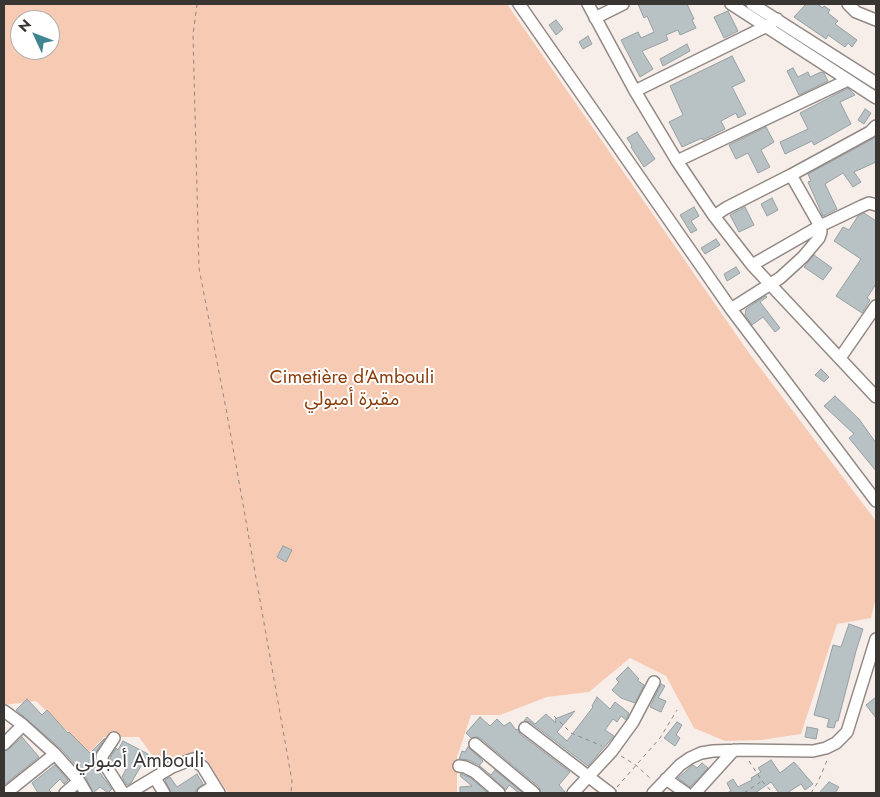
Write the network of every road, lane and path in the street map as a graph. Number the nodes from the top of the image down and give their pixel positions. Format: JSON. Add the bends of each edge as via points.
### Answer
{"nodes":[{"id":1,"x":197,"y":4,"type":"edge"},
{"id":2,"x":519,"y":4,"type":"edge"},
{"id":3,"x":588,"y":4,"type":"edge"},
{"id":4,"x":623,"y":4,"type":"edge"},
{"id":5,"x":752,"y":4,"type":"edge"},
{"id":6,"x":848,"y":4,"type":"edge"},
{"id":7,"x":736,"y":5,"type":"edge"},
{"id":8,"x":595,"y":18,"type":"junction"},
{"id":9,"x":777,"y":19,"type":"junction"},
{"id":10,"x":876,"y":20,"type":"edge"},
{"id":11,"x":767,"y":26,"type":"junction"},
{"id":12,"x":848,"y":80,"type":"junction"},
{"id":13,"x":876,"y":83,"type":"edge"},
{"id":14,"x":635,"y":91,"type":"junction"},
{"id":15,"x":876,"y":98,"type":"edge"},
{"id":16,"x":876,"y":126,"type":"edge"},
{"id":17,"x":677,"y":161,"type":"junction"},
{"id":18,"x":791,"y":175,"type":"junction"},
{"id":19,"x":876,"y":205,"type":"edge"},
{"id":20,"x":714,"y":216,"type":"junction"},
{"id":21,"x":820,"y":226,"type":"junction"},
{"id":22,"x":752,"y":265,"type":"junction"},
{"id":23,"x":770,"y":284,"type":"junction"},
{"id":24,"x":876,"y":306,"type":"edge"},
{"id":25,"x":731,"y":309,"type":"junction"},
{"id":26,"x":840,"y":358,"type":"junction"},
{"id":27,"x":876,"y":397,"type":"edge"},
{"id":28,"x":876,"y":501,"type":"edge"},
{"id":29,"x":876,"y":639,"type":"edge"},
{"id":30,"x":654,"y":682,"type":"dead end"},
{"id":31,"x":4,"y":710,"type":"edge"},
{"id":32,"x":677,"y":710,"type":"dead end"},
{"id":33,"x":23,"y":725,"type":"junction"},
{"id":34,"x":525,"y":728,"type":"dead end"},
{"id":35,"x":114,"y":738,"type":"dead end"},
{"id":36,"x":4,"y":744,"type":"edge"},
{"id":37,"x":475,"y":744,"type":"dead end"},
{"id":38,"x":826,"y":748,"type":"junction"},
{"id":39,"x":737,"y":750,"type":"junction"},
{"id":40,"x":55,"y":754,"type":"junction"},
{"id":41,"x":459,"y":766,"type":"dead end"},
{"id":42,"x":588,"y":777,"type":"junction"},
{"id":43,"x":155,"y":778,"type":"junction"},
{"id":44,"x":666,"y":779,"type":"junction"},
{"id":45,"x":762,"y":781,"type":"junction"},
{"id":46,"x":79,"y":782,"type":"junction"},
{"id":47,"x":217,"y":790,"type":"edge"},
{"id":48,"x":614,"y":790,"type":"edge"},
{"id":49,"x":6,"y":793,"type":"edge"},
{"id":50,"x":65,"y":793,"type":"edge"},
{"id":51,"x":86,"y":793,"type":"edge"},
{"id":52,"x":123,"y":793,"type":"edge"},
{"id":53,"x":129,"y":793,"type":"edge"},
{"id":54,"x":164,"y":793,"type":"edge"},
{"id":55,"x":203,"y":793,"type":"edge"},
{"id":56,"x":291,"y":793,"type":"edge"},
{"id":57,"x":498,"y":793,"type":"edge"},
{"id":58,"x":534,"y":793,"type":"edge"},
{"id":59,"x":573,"y":793,"type":"edge"},
{"id":60,"x":653,"y":793,"type":"edge"},
{"id":61,"x":686,"y":793,"type":"edge"},
{"id":62,"x":695,"y":793,"type":"edge"},
{"id":63,"x":744,"y":793,"type":"edge"},
{"id":64,"x":773,"y":793,"type":"edge"},
{"id":65,"x":811,"y":793,"type":"edge"}],
"edges":[{"from":1,"to":56,"type":"path","via":[[193,36],[199,268],[238,472],[292,781]]},
{"from":2,"to":25,"type":"street"},
{"from":3,"to":8,"type":"street"},
{"from":4,"to":8,"type":"street"},
{"from":5,"to":9,"type":"street"},
{"from":6,"to":10,"type":"street","via":[[856,12]]},
{"from":7,"to":11,"type":"street"},
{"from":8,"to":14,"type":"street"},
{"from":9,"to":11,"type":"street"},
{"from":9,"to":13,"type":"street"},
{"from":11,"to":12,"type":"street"},
{"from":11,"to":14,"type":"street"},
{"from":12,"to":15,"type":"street"},
{"from":12,"to":17,"type":"street"},
{"from":14,"to":17,"type":"street"},
{"from":16,"to":18,"type":"street"},
{"from":17,"to":20,"type":"street"},
{"from":18,"to":20,"type":"street"},
{"from":18,"to":21,"type":"street"},
{"from":19,"to":21,"type":"street","via":[[869,203]]},
{"from":20,"to":22,"type":"street"},
{"from":21,"to":22,"type":"street"},
{"from":21,"to":23,"type":"street","via":[[821,232],[815,244]]},
{"from":22,"to":23,"type":"street"},
{"from":23,"to":25,"type":"street"},
{"from":23,"to":26,"type":"street"},
{"from":24,"to":26,"type":"street"},
{"from":25,"to":28,"type":"street"},
{"from":26,"to":27,"type":"street"},
{"from":29,"to":38,"type":"street","via":[[847,732]]},
{"from":30,"to":42,"type":"street","via":[[633,722]]},
{"from":31,"to":33,"type":"street"},
{"from":32,"to":48,"type":"path","via":[[660,738]]},
{"from":33,"to":36,"type":"street"},
{"from":33,"to":40,"type":"street"},
{"from":34,"to":42,"type":"street"},
{"from":35,"to":52,"type":"street","via":[[102,760]]},
{"from":37,"to":58,"type":"street"},
{"from":38,"to":39,"type":"street","via":[[813,751]]},
{"from":38,"to":65,"type":"path","via":[[828,757]]},
{"from":39,"to":44,"type":"street","via":[[712,751],[690,758]]},
{"from":39,"to":45,"type":"path"},
{"from":39,"to":62,"type":"street"},
{"from":40,"to":46,"type":"street"},
{"from":40,"to":49,"type":"street"},
{"from":41,"to":57,"type":"street","via":[[475,772]]},
{"from":42,"to":48,"type":"street"},
{"from":42,"to":59,"type":"street"},
{"from":43,"to":47,"type":"street","via":[[193,759],[203,767]]},
{"from":43,"to":53,"type":"street"},
{"from":43,"to":54,"type":"street"},
{"from":44,"to":60,"type":"street"},
{"from":44,"to":61,"type":"street"},
{"from":45,"to":63,"type":"path"},
{"from":45,"to":64,"type":"path"},
{"from":46,"to":50,"type":"street"},
{"from":46,"to":51,"type":"street"},
{"from":47,"to":55,"type":"street"}]}
